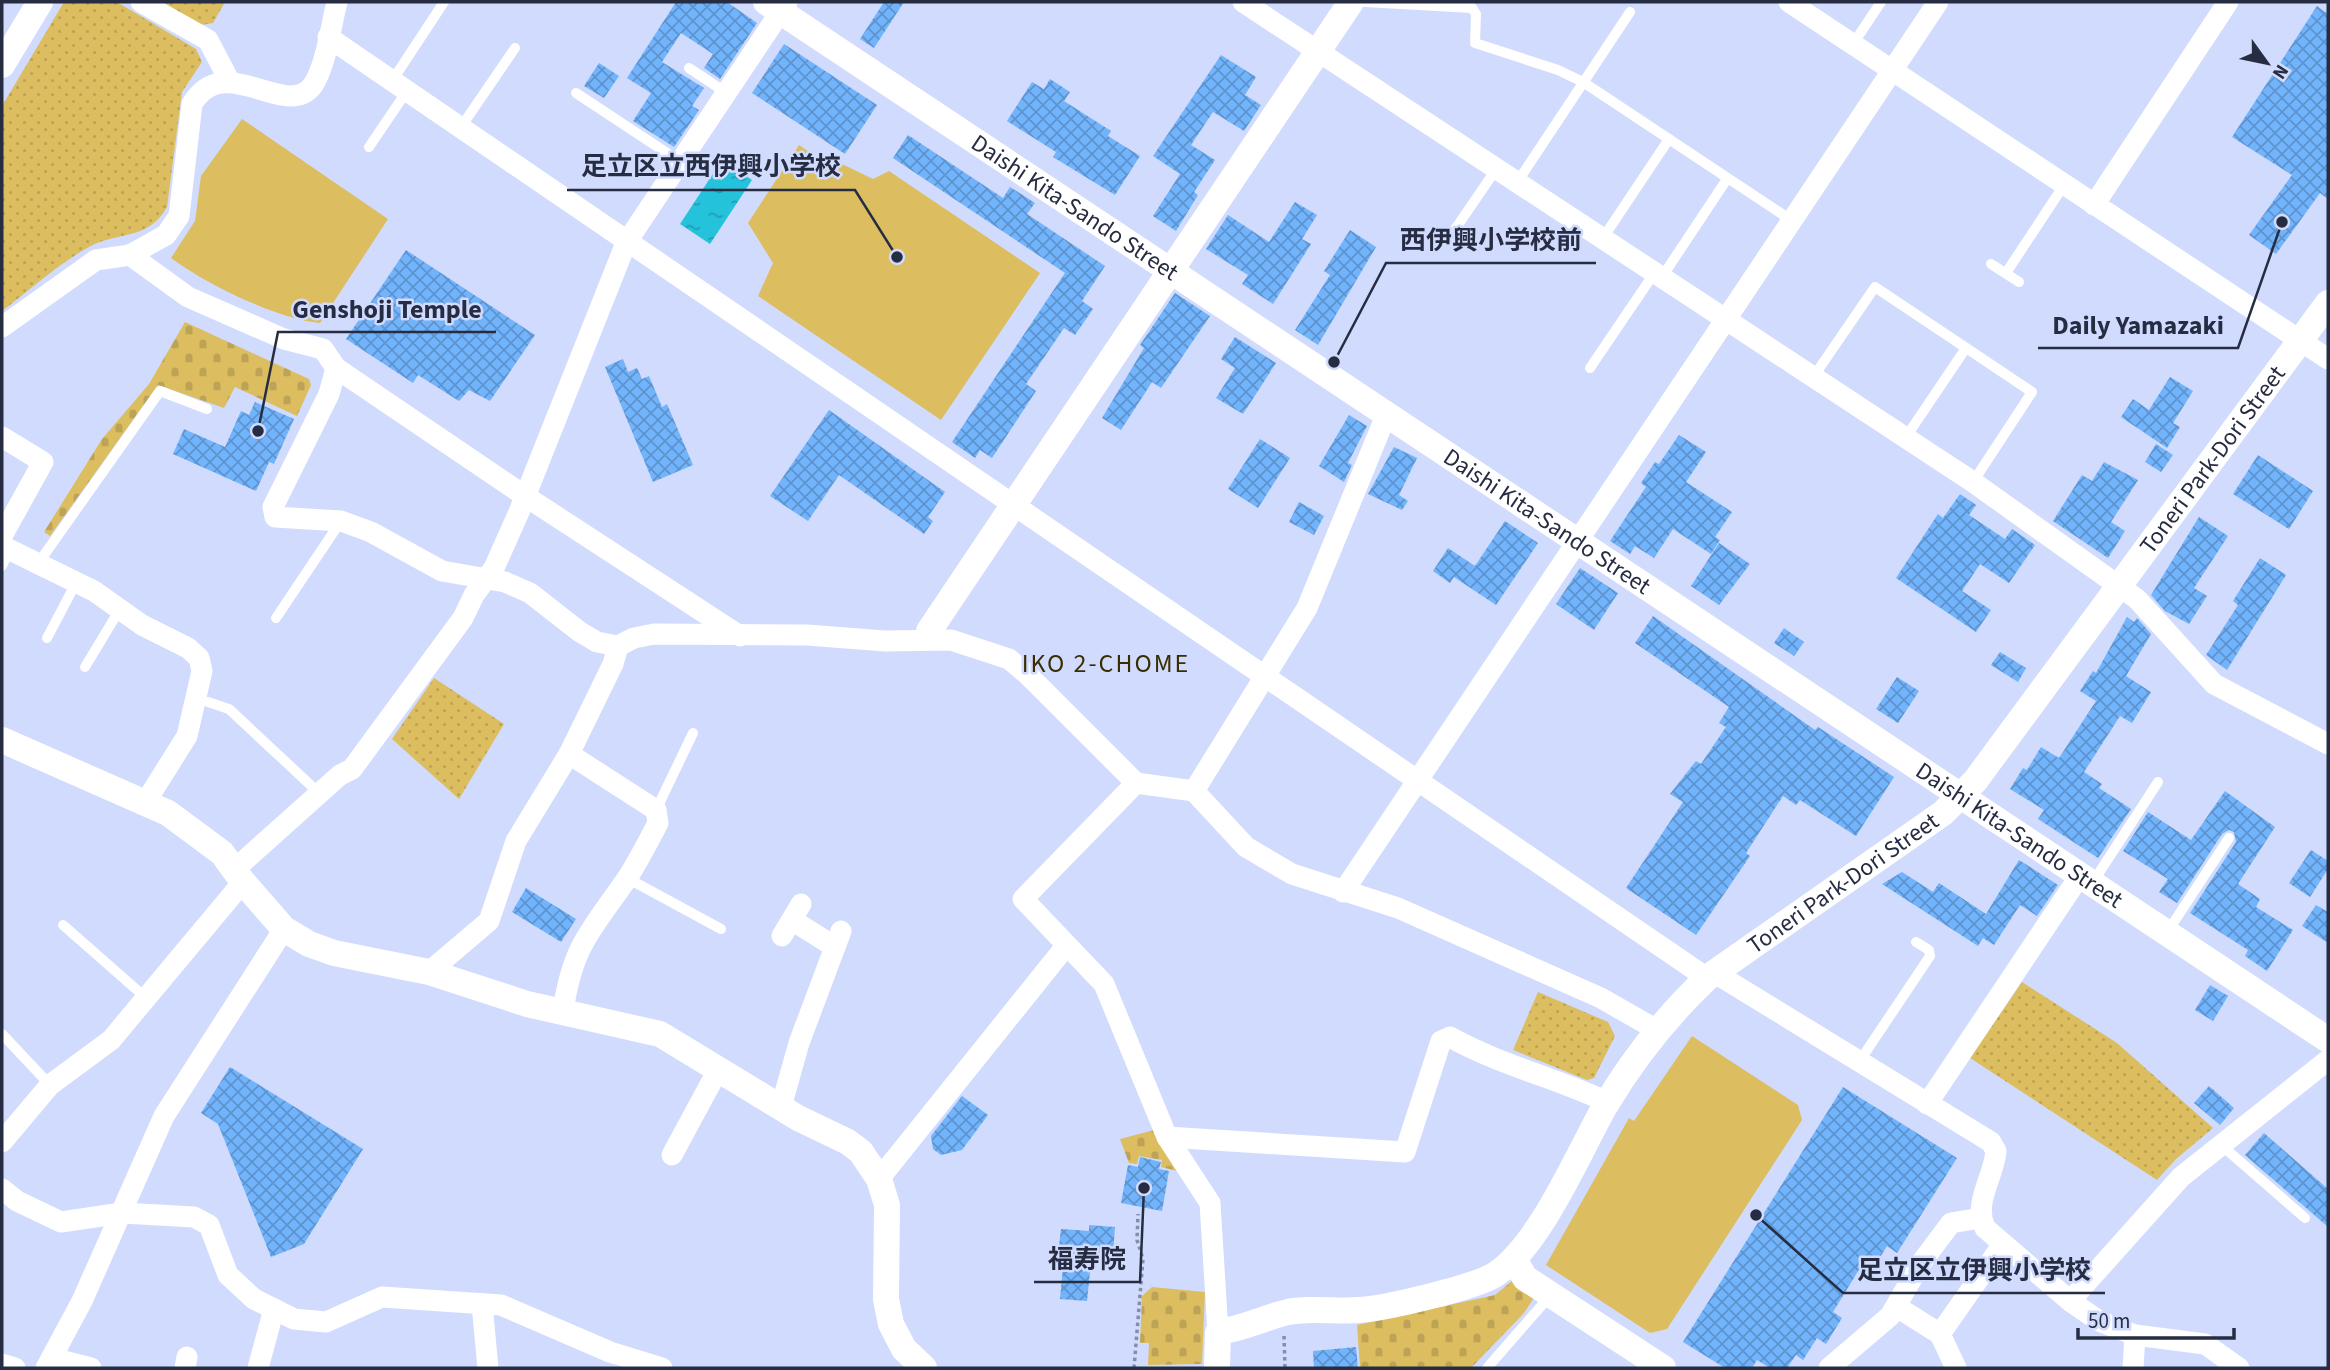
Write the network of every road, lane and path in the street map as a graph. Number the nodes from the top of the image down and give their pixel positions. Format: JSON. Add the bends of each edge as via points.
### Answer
{"nodes":[{"id":1,"x":141,"y":2,"type":"edge"},
{"id":2,"x":337,"y":2,"type":"edge"},
{"id":3,"x":444,"y":2,"type":"edge"},
{"id":4,"x":1243,"y":2,"type":"edge"},
{"id":5,"x":1351,"y":2,"type":"edge"},
{"id":6,"x":1365,"y":2,"type":"edge"},
{"id":7,"x":1881,"y":2,"type":"edge"},
{"id":8,"x":1938,"y":2,"type":"edge"},
{"id":9,"x":2228,"y":2,"type":"edge"},
{"id":10,"x":36,"y":3,"type":"edge"},
{"id":11,"x":1796,"y":4,"type":"edge"},
{"id":12,"x":778,"y":5,"type":"edge"},
{"id":13,"x":1630,"y":12,"type":"dead end"},
{"id":14,"x":328,"y":37,"type":"junction"},
{"id":15,"x":1853,"y":44,"type":"junction"},
{"id":16,"x":515,"y":48,"type":"dead end"},
{"id":17,"x":1317,"y":52,"type":"junction"},
{"id":18,"x":2,"y":65,"type":"edge"},
{"id":19,"x":689,"y":68,"type":"dead end"},
{"id":20,"x":1892,"y":71,"type":"junction"},
{"id":21,"x":230,"y":82,"type":"junction"},
{"id":22,"x":1583,"y":82,"type":"junction"},
{"id":23,"x":399,"y":86,"type":"junction"},
{"id":24,"x":725,"y":92,"type":"junction"},
{"id":25,"x":576,"y":93,"type":"dead end"},
{"id":26,"x":461,"y":128,"type":"junction"},
{"id":27,"x":1669,"y":139,"type":"junction"},
{"id":28,"x":369,"y":147,"type":"dead end"},
{"id":29,"x":679,"y":162,"type":"junction"},
{"id":30,"x":1497,"y":168,"type":"junction"},
{"id":31,"x":1727,"y":179,"type":"junction"},
{"id":32,"x":1518,"y":181,"type":"junction"},
{"id":33,"x":2064,"y":185,"type":"junction"},
{"id":34,"x":2094,"y":205,"type":"junction"},
{"id":35,"x":1791,"y":220,"type":"junction"},
{"id":36,"x":1603,"y":238,"type":"junction"},
{"id":37,"x":1447,"y":241,"type":"dead end"},
{"id":38,"x":626,"y":243,"type":"junction"},
{"id":39,"x":130,"y":254,"type":"junction"},
{"id":40,"x":1991,"y":264,"type":"dead end"},
{"id":41,"x":1171,"y":271,"type":"junction"},
{"id":42,"x":2006,"y":273,"type":"junction"},
{"id":43,"x":1658,"y":274,"type":"junction"},
{"id":44,"x":2019,"y":282,"type":"dead end"},
{"id":45,"x":2328,"y":303,"type":"edge"},
{"id":46,"x":1725,"y":318,"type":"junction"},
{"id":47,"x":2,"y":327,"type":"edge"},
{"id":48,"x":2300,"y":340,"type":"junction"},
{"id":49,"x":1966,"y":348,"type":"junction"},
{"id":50,"x":2328,"y":359,"type":"edge"},
{"id":51,"x":336,"y":368,"type":"junction"},
{"id":52,"x":1590,"y":368,"type":"dead end"},
{"id":53,"x":1814,"y":376,"type":"junction"},
{"id":54,"x":2040,"y":381,"type":"dead end"},
{"id":55,"x":2032,"y":392,"type":"junction"},
{"id":56,"x":207,"y":408,"type":"dead end"},
{"id":57,"x":1387,"y":412,"type":"junction"},
{"id":58,"x":2,"y":437,"type":"edge"},
{"id":59,"x":1906,"y":437,"type":"junction"},
{"id":60,"x":1973,"y":482,"type":"junction"},
{"id":61,"x":525,"y":496,"type":"junction"},
{"id":62,"x":1012,"y":505,"type":"junction"},
{"id":63,"x":341,"y":521,"type":"junction"},
{"id":64,"x":1580,"y":540,"type":"junction"},
{"id":65,"x":4,"y":550,"type":"edge"},
{"id":66,"x":37,"y":565,"type":"junction"},
{"id":67,"x":486,"y":578,"type":"junction"},
{"id":68,"x":76,"y":583,"type":"junction"},
{"id":69,"x":2120,"y":585,"type":"junction"},
{"id":70,"x":120,"y":609,"type":"junction"},
{"id":71,"x":276,"y":618,"type":"dead end"},
{"id":72,"x":740,"y":636,"type":"junction"},
{"id":73,"x":927,"y":636,"type":"junction"},
{"id":74,"x":47,"y":638,"type":"dead end"},
{"id":75,"x":618,"y":646,"type":"junction"},
{"id":76,"x":85,"y":667,"type":"dead end"},
{"id":77,"x":1265,"y":676,"type":"junction"},
{"id":78,"x":208,"y":702,"type":"dead end"},
{"id":79,"x":693,"y":733,"type":"dead end"},
{"id":80,"x":2,"y":740,"type":"edge"},
{"id":81,"x":2328,"y":744,"type":"edge"},
{"id":82,"x":569,"y":754,"type":"junction"},
{"id":83,"x":1417,"y":780,"type":"junction"},
{"id":84,"x":2158,"y":782,"type":"dead end"},
{"id":85,"x":1136,"y":783,"type":"junction"},
{"id":86,"x":1194,"y":791,"type":"junction"},
{"id":87,"x":319,"y":793,"type":"junction"},
{"id":88,"x":1963,"y":795,"type":"junction"},
{"id":89,"x":145,"y":803,"type":"junction"},
{"id":90,"x":656,"y":810,"type":"junction"},
{"id":91,"x":2229,"y":838,"type":"dead end"},
{"id":92,"x":239,"y":875,"type":"junction"},
{"id":93,"x":627,"y":878,"type":"junction"},
{"id":94,"x":2087,"y":878,"type":"junction"},
{"id":95,"x":1343,"y":892,"type":"junction"},
{"id":96,"x":792,"y":920,"type":"dead end"},
{"id":97,"x":63,"y":925,"type":"dead end"},
{"id":98,"x":284,"y":929,"type":"junction"},
{"id":99,"x":721,"y":929,"type":"dead end"},
{"id":100,"x":2168,"y":931,"type":"junction"},
{"id":101,"x":1916,"y":942,"type":"dead end"},
{"id":102,"x":1066,"y":946,"type":"junction"},
{"id":103,"x":429,"y":972,"type":"junction"},
{"id":104,"x":1711,"y":976,"type":"junction"},
{"id":105,"x":145,"y":997,"type":"junction"},
{"id":106,"x":563,"y":1011,"type":"junction"},
{"id":107,"x":1657,"y":1030,"type":"junction"},
{"id":108,"x":2,"y":1034,"type":"edge"},
{"id":109,"x":2328,"y":1040,"type":"edge"},
{"id":110,"x":2328,"y":1060,"type":"edge"},
{"id":111,"x":1859,"y":1062,"type":"junction"},
{"id":112,"x":719,"y":1068,"type":"junction"},
{"id":113,"x":50,"y":1085,"type":"junction"},
{"id":114,"x":1607,"y":1102,"type":"junction"},
{"id":115,"x":1927,"y":1104,"type":"junction"},
{"id":116,"x":781,"y":1107,"type":"junction"},
{"id":117,"x":1167,"y":1137,"type":"junction"},
{"id":118,"x":2,"y":1142,"type":"edge"},
{"id":119,"x":2220,"y":1143,"type":"junction"},
{"id":120,"x":672,"y":1155,"type":"dead end"},
{"id":121,"x":879,"y":1179,"type":"junction"},
{"id":122,"x":2,"y":1189,"type":"edge"},
{"id":123,"x":122,"y":1213,"type":"junction"},
{"id":124,"x":1138,"y":1213,"type":"dead end"},
{"id":125,"x":1980,"y":1218,"type":"junction"},
{"id":126,"x":2305,"y":1218,"type":"dead end"},
{"id":127,"x":2003,"y":1244,"type":"junction"},
{"id":128,"x":1514,"y":1259,"type":"junction"},
{"id":129,"x":1552,"y":1294,"type":"junction"},
{"id":130,"x":2070,"y":1301,"type":"junction"},
{"id":131,"x":482,"y":1304,"type":"junction"},
{"id":132,"x":1897,"y":1307,"type":"junction"},
{"id":133,"x":274,"y":1309,"type":"junction"},
{"id":134,"x":1282,"y":1313,"type":"junction"},
{"id":135,"x":1218,"y":1332,"type":"junction"},
{"id":136,"x":1940,"y":1334,"type":"junction"},
{"id":137,"x":2134,"y":1335,"type":"junction"},
{"id":138,"x":49,"y":1363,"type":"edge"},
{"id":139,"x":2,"y":1364,"type":"edge"},
{"id":140,"x":15,"y":1368,"type":"edge"},
{"id":141,"x":91,"y":1368,"type":"edge"},
{"id":142,"x":258,"y":1368,"type":"edge"},
{"id":143,"x":488,"y":1368,"type":"edge"},
{"id":144,"x":662,"y":1368,"type":"edge"},
{"id":145,"x":924,"y":1368,"type":"edge"},
{"id":146,"x":1133,"y":1368,"type":"edge"},
{"id":147,"x":1217,"y":1368,"type":"edge"},
{"id":148,"x":1285,"y":1368,"type":"edge"},
{"id":149,"x":1487,"y":1368,"type":"edge"},
{"id":150,"x":1663,"y":1368,"type":"edge"},
{"id":151,"x":1829,"y":1368,"type":"edge"},
{"id":152,"x":1956,"y":1368,"type":"edge"},
{"id":153,"x":2133,"y":1368,"type":"edge"},
{"id":154,"x":2239,"y":1368,"type":"edge"}],
"edges":[{"from":1,"to":21,"type":"street","via":[[208,40]]},
{"from":2,"to":14,"type":"street"},
{"from":3,"to":23,"type":"lane"},
{"from":4,"to":17,"type":"street"},
{"from":5,"to":17,"type":"street"},
{"from":6,"to":22,"type":"lane","via":[[1472,8],[1475,43]]},
{"from":7,"to":15,"type":"lane"},
{"from":8,"to":20,"type":"street"},
{"from":9,"to":34,"type":"street"},
{"from":10,"to":18,"type":"street"},
{"from":11,"to":15,"type":"street"},
{"from":12,"to":24,"type":"street"},
{"from":12,"to":41,"type":"street","name":"Daishi Kita-Sando Street"},
{"from":13,"to":22,"type":"lane"},
{"from":14,"to":21,"type":"street","via":[[317,77],[302,94],[290,96]]},
{"from":14,"to":23,"type":"street"},
{"from":15,"to":20,"type":"street"},
{"from":16,"to":26,"type":"lane"},
{"from":17,"to":30,"type":"street"},
{"from":17,"to":41,"type":"street"},
{"from":19,"to":24,"type":"lane"},
{"from":20,"to":33,"type":"street"},
{"from":20,"to":35,"type":"street"},
{"from":21,"to":39,"type":"street","via":[[207,86],[192,103],[179,216],[166,235]]},
{"from":22,"to":27,"type":"lane"},
{"from":22,"to":32,"type":"lane"},
{"from":23,"to":26,"type":"street"},
{"from":23,"to":28,"type":"lane"},
{"from":24,"to":29,"type":"street"},
{"from":25,"to":29,"type":"lane"},
{"from":26,"to":38,"type":"street"},
{"from":27,"to":31,"type":"lane"},
{"from":27,"to":36,"type":"lane"},
{"from":29,"to":38,"type":"street"},
{"from":30,"to":32,"type":"street"},
{"from":30,"to":37,"type":"lane"},
{"from":31,"to":35,"type":"lane"},
{"from":31,"to":43,"type":"lane"},
{"from":32,"to":36,"type":"street"},
{"from":33,"to":34,"type":"street"},
{"from":33,"to":42,"type":"lane"},
{"from":34,"to":48,"type":"street"},
{"from":35,"to":46,"type":"street"},
{"from":36,"to":43,"type":"street"},
{"from":38,"to":61,"type":"street"},
{"from":38,"to":62,"type":"street"},
{"from":39,"to":47,"type":"street","via":[[96,260]]},
{"from":39,"to":51,"type":"street","via":[[188,297],[284,339],[323,349]]},
{"from":40,"to":42,"type":"lane"},
{"from":41,"to":57,"type":"street","name":"Daishi Kita-Sando Street"},
{"from":41,"to":62,"type":"street"},
{"from":42,"to":44,"type":"lane"},
{"from":43,"to":46,"type":"street"},
{"from":43,"to":52,"type":"lane"},
{"from":45,"to":48,"type":"street","name":"Toneri Park-Dori Street"},
{"from":46,"to":53,"type":"street"},
{"from":46,"to":64,"type":"street"},
{"from":48,"to":50,"type":"street"},
{"from":48,"to":69,"type":"street","name":"Toneri Park-Dori Street"},
{"from":49,"to":53,"type":"lane","via":[[1875,287]]},
{"from":49,"to":55,"type":"lane"},
{"from":49,"to":59,"type":"lane"},
{"from":51,"to":61,"type":"street"},
{"from":51,"to":63,"type":"street","via":[[329,394],[273,507],[275,517]]},
{"from":53,"to":59,"type":"street"},
{"from":54,"to":55,"type":"lane"},
{"from":55,"to":60,"type":"lane"},
{"from":56,"to":66,"type":"lane","via":[[160,391]]},
{"from":57,"to":64,"type":"street","name":"Daishi Kita-Sando Street"},
{"from":57,"to":77,"type":"street","via":[[1307,608]]},
{"from":58,"to":65,"type":"street","via":[[43,462]]},
{"from":59,"to":60,"type":"street"},
{"from":60,"to":69,"type":"street"},
{"from":61,"to":67,"type":"street"},
{"from":61,"to":72,"type":"street"},
{"from":62,"to":73,"type":"street"},
{"from":62,"to":77,"type":"street"},
{"from":63,"to":67,"type":"street","via":[[372,532],[442,570]]},
{"from":63,"to":71,"type":"lane"},
{"from":64,"to":83,"type":"street"},
{"from":64,"to":88,"type":"street","name":"Daishi Kita-Sando Street"},
{"from":65,"to":66,"type":"street"},
{"from":66,"to":68,"type":"street"},
{"from":67,"to":75,"type":"street","via":[[530,593],[580,632],[597,642]]},
{"from":67,"to":87,"type":"street","via":[[463,618],[352,769]]},
{"from":68,"to":70,"type":"street"},
{"from":68,"to":74,"type":"lane"},
{"from":69,"to":81,"type":"street","via":[[2214,684]]},
{"from":69,"to":88,"type":"street","name":"Toneri Park-Dori Street"},
{"from":70,"to":76,"type":"lane"},
{"from":70,"to":89,"type":"street","via":[[188,648],[199,658],[202,671],[187,736]]},
{"from":72,"to":73,"type":"street","via":[[885,641]]},
{"from":72,"to":75,"type":"street","via":[[654,634]]},
{"from":73,"to":85,"type":"street","via":[[1009,659]]},
{"from":75,"to":82,"type":"street"},
{"from":77,"to":83,"type":"street"},
{"from":77,"to":86,"type":"street"},
{"from":78,"to":87,"type":"lane","via":[[229,709]]},
{"from":79,"to":90,"type":"lane"},
{"from":80,"to":89,"type":"street"},
{"from":82,"to":90,"type":"street"},
{"from":82,"to":103,"type":"street","via":[[516,841],[489,921]]},
{"from":83,"to":95,"type":"street"},
{"from":83,"to":104,"type":"street"},
{"from":84,"to":94,"type":"lane"},
{"from":85,"to":86,"type":"street"},
{"from":85,"to":102,"type":"street","via":[[1023,899]]},
{"from":86,"to":95,"type":"street","via":[[1246,847],[1292,874]]},
{"from":87,"to":92,"type":"street"},
{"from":88,"to":94,"type":"street","name":"Daishi Kita-Sando Street"},
{"from":88,"to":104,"type":"street","name":"Toneri Park-Dori Street"},
{"from":89,"to":92,"type":"street","via":[[168,813],[222,853]]},
{"from":90,"to":93,"type":"street","via":[[659,823]]},
{"from":91,"to":100,"type":"lane"},
{"from":92,"to":98,"type":"street"},
{"from":92,"to":105,"type":"street"},
{"from":93,"to":99,"type":"lane"},
{"from":93,"to":106,"type":"street","via":[[585,934],[568,974]]},
{"from":94,"to":100,"type":"street","name":"Daishi Kita-Sando Street"},
{"from":94,"to":115,"type":"street"},
{"from":95,"to":107,"type":"street","via":[[1398,908],[1481,944],[1601,998]]},
{"from":96,"to":116,"type":"street","via":[[838,939],[799,1043]]},
{"from":97,"to":105,"type":"lane"},
{"from":98,"to":103,"type":"street","via":[[334,953]]},
{"from":98,"to":123,"type":"street","via":[[164,1116]]},
{"from":100,"to":109,"type":"street","name":"Daishi Kita-Sando Street"},
{"from":101,"to":111,"type":"lane","via":[[1929,950],[1930,956]]},
{"from":102,"to":117,"type":"street","via":[[1104,984]]},
{"from":102,"to":121,"type":"street"},
{"from":103,"to":106,"type":"street"},
{"from":104,"to":107,"type":"street","name":"Toneri Park-Dori Street"},
{"from":104,"to":111,"type":"street"},
{"from":105,"to":113,"type":"street","via":[[111,1040]]},
{"from":106,"to":112,"type":"street","via":[[660,1034]]},
{"from":107,"to":114,"type":"street","name":"Toneri Park-Dori Street"},
{"from":108,"to":113,"type":"lane"},
{"from":110,"to":119,"type":"street"},
{"from":111,"to":115,"type":"street"},
{"from":112,"to":116,"type":"street"},
{"from":112,"to":120,"type":"street"},
{"from":113,"to":118,"type":"street"},
{"from":114,"to":117,"type":"street","via":[[1450,1037],[1441,1041],[1405,1152]]},
{"from":114,"to":128,"type":"street","name":"Toneri Park-Dori Street","via":[[1530,1239]]},
{"from":115,"to":125,"type":"street","via":[[1990,1142],[1996,1151]]},
{"from":116,"to":121,"type":"street","via":[[848,1142],[861,1152]]},
{"from":117,"to":135,"type":"street","via":[[1210,1203]]},
{"from":119,"to":126,"type":"lane"},
{"from":119,"to":130,"type":"street","via":[[2181,1177]]},
{"from":121,"to":145,"type":"street","via":[[887,1205],[886,1299],[891,1324],[904,1349]]},
{"from":122,"to":123,"type":"street","via":[[61,1222]]},
{"from":123,"to":133,"type":"street","via":[[194,1217],[209,1226],[228,1275],[254,1299]]},
{"from":123,"to":138,"type":"street"},
{"from":124,"to":146,"type":"path","via":[[1136,1240],[1143,1259]]},
{"from":125,"to":127,"type":"street"},
{"from":125,"to":132,"type":"street","via":[[1951,1223],[1921,1263]]},
{"from":127,"to":130,"type":"street"},
{"from":127,"to":136,"type":"street"},
{"from":128,"to":129,"type":"street","via":[[1525,1278]]},
{"from":128,"to":134,"type":"street","name":"Toneri Park-Dori Street","via":[[1480,1283],[1362,1310]]},
{"from":129,"to":149,"type":"lane"},
{"from":129,"to":150,"type":"street"},
{"from":130,"to":137,"type":"street","via":[[2099,1321]]},
{"from":131,"to":133,"type":"street","via":[[382,1297],[326,1322],[294,1319]]},
{"from":131,"to":143,"type":"street"},
{"from":131,"to":144,"type":"street","via":[[501,1304],[610,1352]]},
{"from":132,"to":136,"type":"street"},
{"from":132,"to":151,"type":"street"},
{"from":133,"to":142,"type":"street"},
{"from":134,"to":135,"type":"street","name":"Toneri Park-Dori Street","via":[[1262,1323]]},
{"from":134,"to":148,"type":"path"},
{"from":135,"to":147,"type":"street"},
{"from":136,"to":152,"type":"street"},
{"from":137,"to":153,"type":"street"},
{"from":137,"to":154,"type":"street","via":[[2205,1344]]},
{"from":138,"to":141,"type":"street"},
{"from":139,"to":140,"type":"street"}]}
